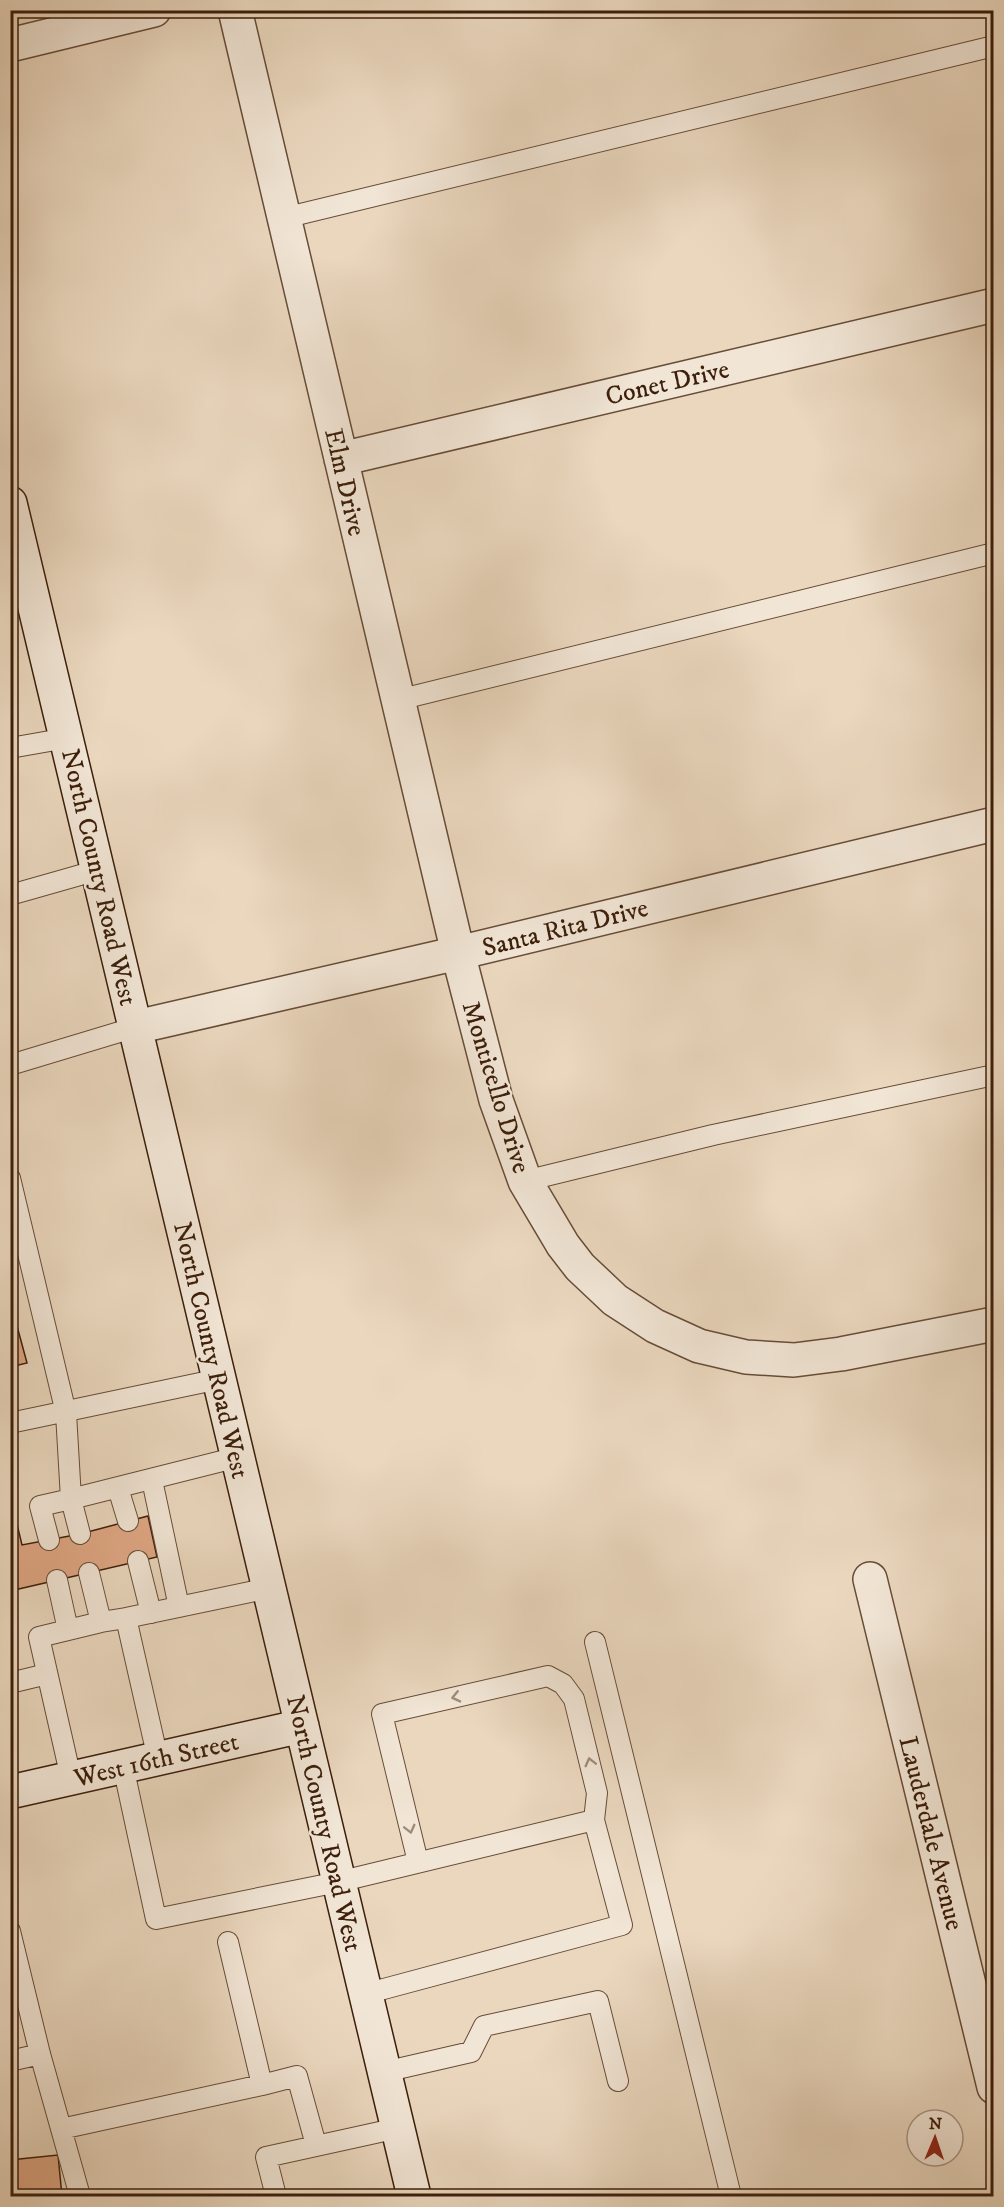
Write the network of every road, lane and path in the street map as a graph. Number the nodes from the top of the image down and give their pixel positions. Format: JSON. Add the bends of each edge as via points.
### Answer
{"nodes":[{"id":1,"x":154,"y":10,"type":"edge"},
{"id":2,"x":235,"y":10,"type":"edge"},
{"id":3,"x":10,"y":45,"type":"edge"},
{"id":4,"x":993,"y":46,"type":"edge"},
{"id":5,"x":284,"y":218,"type":"junction"},
{"id":6,"x":993,"y":305,"type":"edge"},
{"id":7,"x":341,"y":459,"type":"junction"},
{"id":8,"x":10,"y":503,"type":"edge"},
{"id":9,"x":993,"y":553,"type":"edge"},
{"id":10,"x":398,"y":700,"type":"junction"},
{"id":11,"x":67,"y":738,"type":"junction"},
{"id":12,"x":10,"y":748,"type":"edge"},
{"id":13,"x":993,"y":824,"type":"edge"},
{"id":14,"x":98,"y":870,"type":"junction"},
{"id":15,"x":10,"y":895,"type":"edge"},
{"id":16,"x":458,"y":953,"type":"junction"},
{"id":17,"x":136,"y":1027,"type":"junction"},
{"id":18,"x":10,"y":1065,"type":"edge"},
{"id":19,"x":993,"y":1075,"type":"edge"},
{"id":20,"x":10,"y":1178,"type":"edge"},
{"id":21,"x":525,"y":1181,"type":"junction"},
{"id":22,"x":15,"y":1214,"type":"edge"},
{"id":23,"x":993,"y":1324,"type":"edge"},
{"id":24,"x":219,"y":1379,"type":"junction"},
{"id":25,"x":66,"y":1413,"type":"junction"},
{"id":26,"x":10,"y":1424,"type":"edge"},
{"id":27,"x":238,"y":1457,"type":"junction"},
{"id":28,"x":152,"y":1480,"type":"junction"},
{"id":29,"x":118,"y":1488,"type":"junction"},
{"id":30,"x":71,"y":1499,"type":"junction"},
{"id":31,"x":128,"y":1521,"type":"dead end"},
{"id":32,"x":80,"y":1534,"type":"dead end"},
{"id":33,"x":49,"y":1539,"type":"dead end"},
{"id":34,"x":138,"y":1561,"type":"dead end"},
{"id":35,"x":89,"y":1573,"type":"dead end"},
{"id":36,"x":870,"y":1579,"type":"dead end"},
{"id":37,"x":57,"y":1580,"type":"dead end"},
{"id":38,"x":269,"y":1588,"type":"junction"},
{"id":39,"x":179,"y":1607,"type":"junction"},
{"id":40,"x":151,"y":1613,"type":"junction"},
{"id":41,"x":126,"y":1618,"type":"junction"},
{"id":42,"x":101,"y":1622,"type":"junction"},
{"id":43,"x":68,"y":1630,"type":"junction"},
{"id":44,"x":595,"y":1642,"type":"dead end"},
{"id":45,"x":48,"y":1674,"type":"junction"},
{"id":46,"x":10,"y":1683,"type":"edge"},
{"id":47,"x":302,"y":1726,"type":"junction"},
{"id":48,"x":158,"y":1759,"type":"junction"},
{"id":49,"x":123,"y":1766,"type":"junction"},
{"id":50,"x":71,"y":1778,"type":"junction"},
{"id":51,"x":10,"y":1792,"type":"edge"},
{"id":52,"x":594,"y":1820,"type":"junction"},
{"id":53,"x":418,"y":1862,"type":"junction"},
{"id":54,"x":338,"y":1882,"type":"junction"},
{"id":55,"x":10,"y":1931,"type":"edge"},
{"id":56,"x":228,"y":1942,"type":"dead end"},
{"id":57,"x":365,"y":1994,"type":"junction"},
{"id":58,"x":40,"y":2054,"type":"junction"},
{"id":59,"x":10,"y":2061,"type":"edge"},
{"id":60,"x":384,"y":2072,"type":"junction"},
{"id":61,"x":618,"y":2082,"type":"dead end"},
{"id":62,"x":262,"y":2085,"type":"junction"},
{"id":63,"x":993,"y":2087,"type":"edge"},
{"id":64,"x":398,"y":2128,"type":"junction"},
{"id":65,"x":61,"y":2129,"type":"junction"},
{"id":66,"x":316,"y":2145,"type":"junction"},
{"id":67,"x":80,"y":2196,"type":"edge"},
{"id":68,"x":276,"y":2196,"type":"edge"},
{"id":69,"x":414,"y":2196,"type":"edge"},
{"id":70,"x":731,"y":2196,"type":"edge"}],
"edges":[{"from":1,"to":3,"type":"street"},
{"from":2,"to":5,"type":"street","name":"Elm Drive"},
{"from":4,"to":5,"type":"lane"},
{"from":5,"to":7,"type":"street","name":"Elm Drive"},
{"from":6,"to":7,"type":"street","name":"Conet Drive"},
{"from":7,"to":10,"type":"street","name":"Elm Drive"},
{"from":8,"to":11,"type":"street","name":"North County Road West"},
{"from":9,"to":10,"type":"lane"},
{"from":10,"to":16,"type":"street","name":"Elm Drive"},
{"from":11,"to":12,"type":"lane"},
{"from":11,"to":14,"type":"street","name":"North County Road West"},
{"from":13,"to":16,"type":"street","name":"Santa Rita Drive"},
{"from":14,"to":15,"type":"lane"},
{"from":14,"to":17,"type":"street","name":"North County Road West"},
{"from":16,"to":17,"type":"street","name":"Santa Rita Drive"},
{"from":16,"to":21,"type":"street","name":"Monticello Drive","via":[[496,1100]]},
{"from":17,"to":18,"type":"lane"},
{"from":17,"to":24,"type":"street","name":"North County Road West"},
{"from":19,"to":21,"type":"lane","via":[[713,1135]]},
{"from":20,"to":22,"type":"lane"},
{"from":21,"to":23,"type":"street","name":"Monticello Drive","via":[[562,1245],[580,1267],[615,1300],[655,1326],[699,1346],[746,1357],[794,1360]]},
{"from":22,"to":25,"type":"lane"},
{"from":24,"to":25,"type":"lane"},
{"from":24,"to":27,"type":"street","name":"North County Road West"},
{"from":25,"to":26,"type":"lane"},
{"from":25,"to":30,"type":"lane"},
{"from":27,"to":28,"type":"lane"},
{"from":27,"to":38,"type":"street","name":"North County Road West"},
{"from":28,"to":29,"type":"lane"},
{"from":28,"to":39,"type":"lane"},
{"from":29,"to":30,"type":"lane"},
{"from":29,"to":31,"type":"lane"},
{"from":30,"to":32,"type":"lane"},
{"from":30,"to":33,"type":"lane","via":[[40,1506]]},
{"from":34,"to":40,"type":"lane"},
{"from":35,"to":42,"type":"lane"},
{"from":36,"to":63,"type":"street","name":"Lauderdale Avenue"},
{"from":37,"to":43,"type":"lane"},
{"from":38,"to":39,"type":"lane"},
{"from":38,"to":47,"type":"street","name":"North County Road West"},
{"from":39,"to":40,"type":"lane"},
{"from":40,"to":41,"type":"lane"},
{"from":41,"to":42,"type":"lane"},
{"from":41,"to":48,"type":"lane"},
{"from":42,"to":43,"type":"lane"},
{"from":43,"to":45,"type":"lane","via":[[39,1637]]},
{"from":44,"to":70,"type":"lane"},
{"from":45,"to":46,"type":"lane"},
{"from":45,"to":50,"type":"lane"},
{"from":47,"to":48,"type":"street","name":"West 16th Street"},
{"from":47,"to":54,"type":"street","name":"North County Road West"},
{"from":48,"to":49,"type":"street","name":"West 16th Street"},
{"from":49,"to":50,"type":"street","name":"West 16th Street"},
{"from":49,"to":54,"type":"lane","via":[[156,1919]]},
{"from":50,"to":51,"type":"street","name":"West 16th Street"},
{"from":52,"to":53,"type":"lane"},
{"from":52,"to":53,"type":"lane","one_way":true,"via":[[597,1793],[574,1699],[563,1684],[548,1676],[382,1714]]},
{"from":52,"to":57,"type":"lane","via":[[622,1925]]},
{"from":53,"to":54,"type":"lane"},
{"from":54,"to":57,"type":"street","name":"North County Road West"},
{"from":55,"to":58,"type":"lane"},
{"from":56,"to":62,"type":"lane"},
{"from":57,"to":60,"type":"street","name":"North County Road West"},
{"from":58,"to":59,"type":"lane"},
{"from":58,"to":65,"type":"lane"},
{"from":60,"to":61,"type":"lane","via":[[471,2052],[484,2026],[598,2001]]},
{"from":60,"to":64,"type":"street","name":"North County Road West"},
{"from":62,"to":65,"type":"lane"},
{"from":62,"to":66,"type":"lane","via":[[297,2076]]},
{"from":64,"to":66,"type":"lane"},
{"from":64,"to":69,"type":"street","name":"North County Road West"},
{"from":65,"to":67,"type":"lane"},
{"from":66,"to":68,"type":"lane","via":[[266,2157]]}]}
